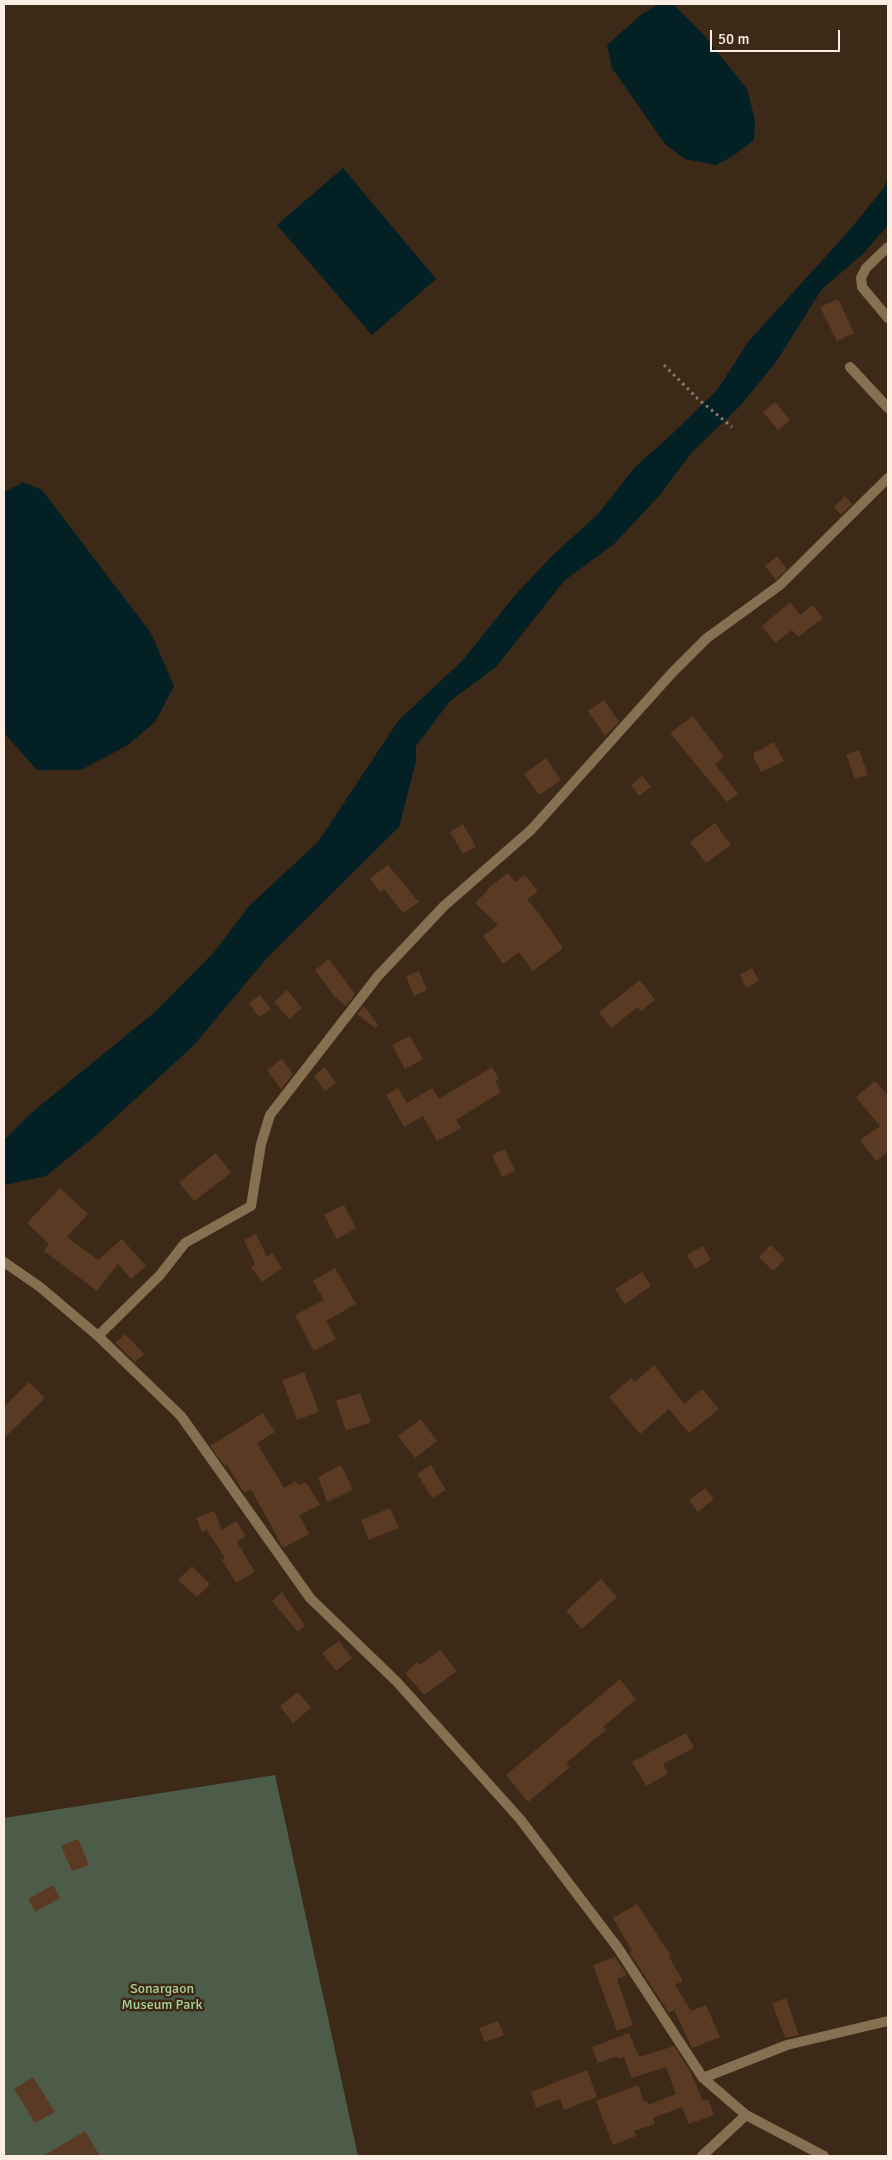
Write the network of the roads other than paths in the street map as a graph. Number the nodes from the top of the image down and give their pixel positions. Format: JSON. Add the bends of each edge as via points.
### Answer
{"nodes":[{"id":1,"x":888,"y":247,"type":"edge"},
{"id":2,"x":888,"y":318,"type":"edge"},
{"id":3,"x":850,"y":367,"type":"dead end"},
{"id":4,"x":888,"y":408,"type":"edge"},
{"id":5,"x":888,"y":478,"type":"edge"},
{"id":6,"x":4,"y":1262,"type":"edge"},
{"id":7,"x":98,"y":1336,"type":"junction"},
{"id":8,"x":888,"y":2021,"type":"edge"},
{"id":9,"x":703,"y":2078,"type":"junction"},
{"id":10,"x":746,"y":2115,"type":"junction"},
{"id":11,"x":702,"y":2156,"type":"edge"},
{"id":12,"x":824,"y":2156,"type":"edge"}],
"edges":[{"from":1,"to":2,"type":"street","via":[[866,268],[861,278],[862,287]]},
{"from":3,"to":4,"type":"street"},
{"from":5,"to":7,"type":"street","via":[[780,585],[707,638],[531,830],[444,906],[378,976],[270,1115],[261,1144],[251,1206],[185,1243],[160,1275]]},
{"from":6,"to":7,"type":"street","via":[[40,1287]]},
{"from":7,"to":9,"type":"street","via":[[181,1416],[310,1598],[398,1682],[520,1819],[618,1948]]},
{"from":8,"to":9,"type":"street","via":[[786,2045]]},
{"from":9,"to":10,"type":"street"},
{"from":10,"to":11,"type":"street"},
{"from":10,"to":12,"type":"street"}]}
